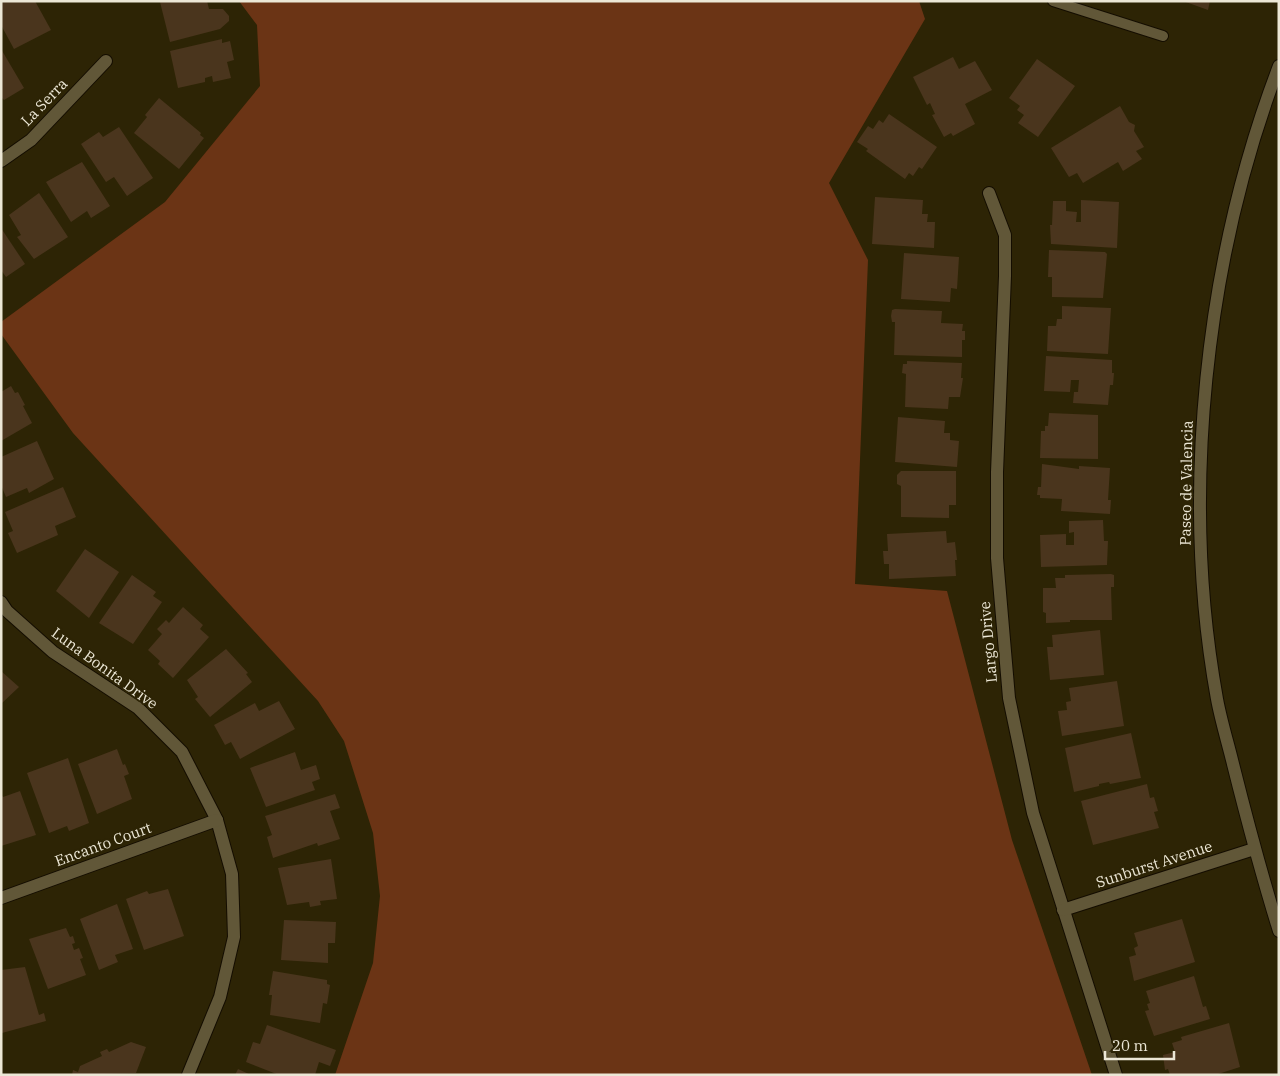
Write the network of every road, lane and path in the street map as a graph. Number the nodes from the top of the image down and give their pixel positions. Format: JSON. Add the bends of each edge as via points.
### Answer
{"nodes":[{"id":1,"x":1053,"y":1,"type":"edge"},
{"id":2,"x":1163,"y":36,"type":"dead end"},
{"id":3,"x":106,"y":61,"type":"dead end"},
{"id":4,"x":1279,"y":66,"type":"edge"},
{"id":5,"x":1,"y":160,"type":"edge"},
{"id":6,"x":990,"y":193,"type":"dead end"},
{"id":7,"x":1,"y":602,"type":"edge"},
{"id":8,"x":216,"y":820,"type":"junction"},
{"id":9,"x":1254,"y":849,"type":"junction"},
{"id":10,"x":1,"y":898,"type":"edge"},
{"id":11,"x":1063,"y":910,"type":"junction"},
{"id":12,"x":1279,"y":931,"type":"edge"},
{"id":13,"x":188,"y":1075,"type":"edge"},
{"id":14,"x":1116,"y":1075,"type":"edge"}],
"edges":[{"from":1,"to":2,"type":"lane"},
{"from":3,"to":5,"type":"street","name":"La Serra","via":[[31,140]]},
{"from":4,"to":9,"type":"street","name":"Paseo de Valencia","via":[[1257,124],[1228,246],[1211,342],[1200,474],[1199,523],[1204,603],[1217,700]]},
{"from":6,"to":11,"type":"street","name":"Largo Drive","via":[[1005,235],[997,558],[1009,698],[1033,813]]},
{"from":7,"to":8,"type":"street","name":"Luna Bonita Drive","via":[[53,652],[138,708],[182,752]]},
{"from":8,"to":10,"type":"street","name":"Encanto Court"},
{"from":8,"to":13,"type":"street","name":"Luna Bonita Drive","via":[[232,874],[234,937],[220,998]]},
{"from":9,"to":11,"type":"street","name":"Sunburst Avenue"},
{"from":9,"to":12,"type":"street","name":"Paseo de Valencia"},
{"from":11,"to":14,"type":"street","name":"Largo Drive"}]}
